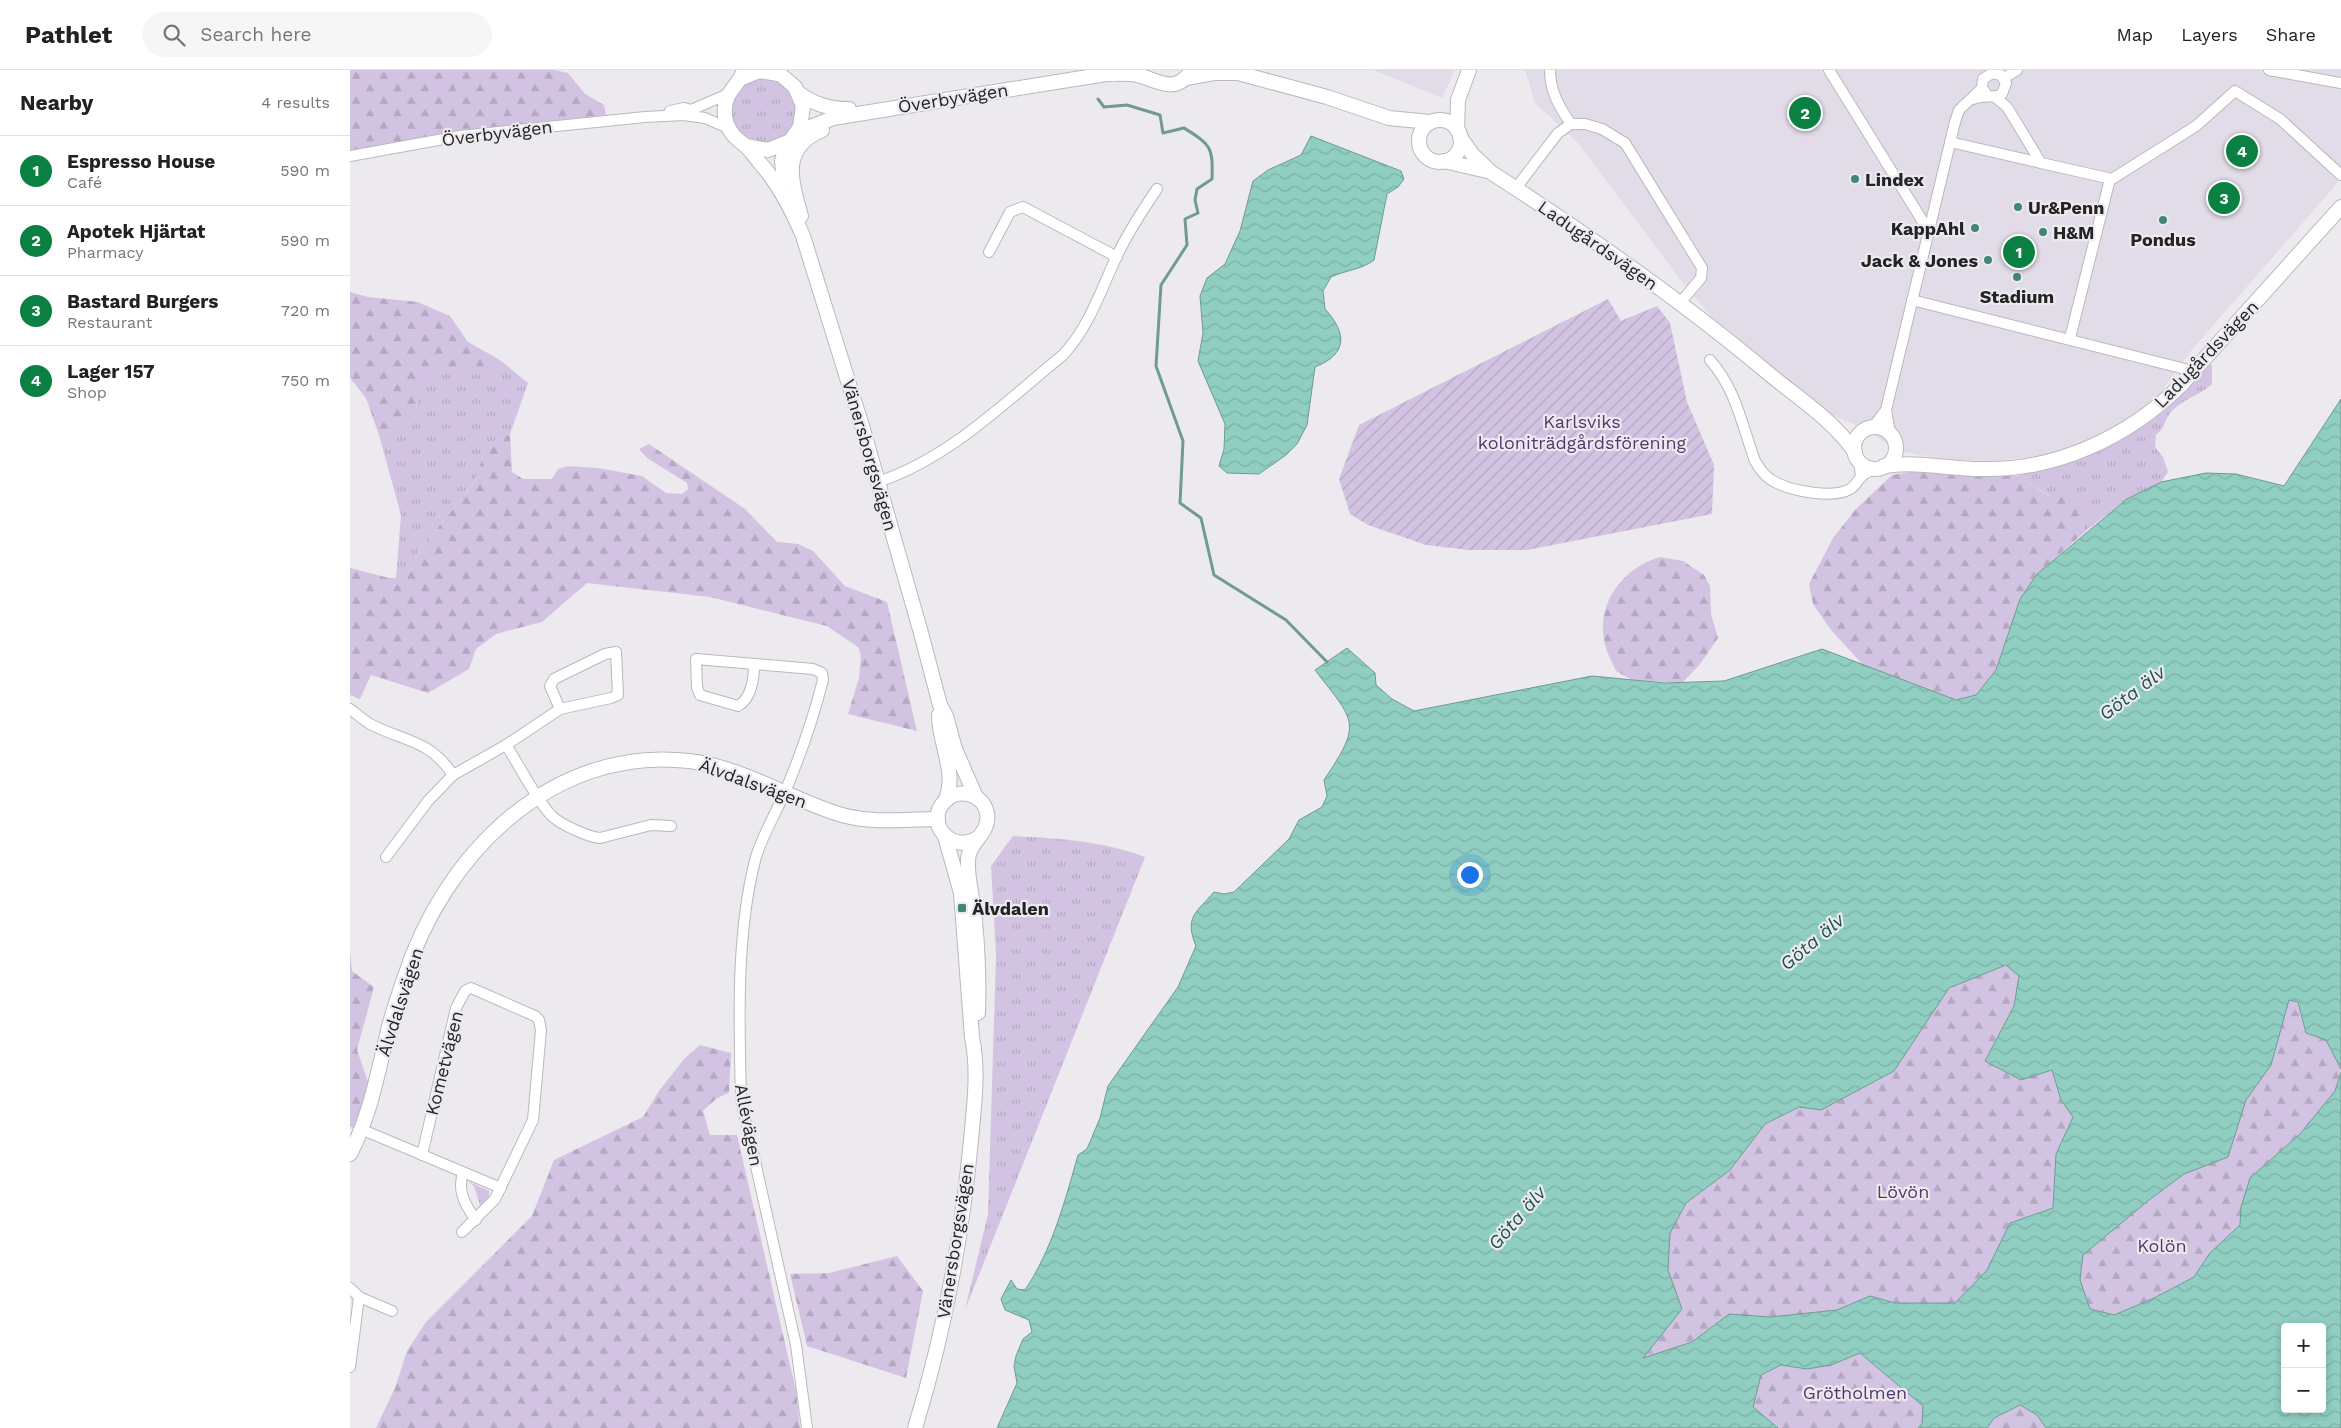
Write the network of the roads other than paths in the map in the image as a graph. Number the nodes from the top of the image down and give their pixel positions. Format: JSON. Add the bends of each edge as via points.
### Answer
{"nodes":[{"id":1,"x":1077,"y":70,"type":"edge"},
{"id":2,"x":1469,"y":70,"type":"edge"},
{"id":3,"x":1550,"y":70,"type":"edge"},
{"id":4,"x":1828,"y":70,"type":"edge"},
{"id":5,"x":2017,"y":70,"type":"edge"},
{"id":6,"x":2269,"y":70,"type":"edge"},
{"id":7,"x":776,"y":72,"type":"edge"},
{"id":8,"x":1231,"y":72,"type":"edge"},
{"id":9,"x":743,"y":74,"type":"edge"},
{"id":10,"x":1144,"y":74,"type":"edge"},
{"id":11,"x":1189,"y":74,"type":"edge"},
{"id":12,"x":1996,"y":74,"type":"edge"},
{"id":13,"x":2341,"y":79,"type":"edge"},
{"id":14,"x":2330,"y":80,"type":"junction"},
{"id":15,"x":2341,"y":83,"type":"edge"},
{"id":16,"x":1032,"y":85,"type":"junction"},
{"id":17,"x":1463,"y":85,"type":"junction"},
{"id":18,"x":1986,"y":86,"type":"edge"},
{"id":19,"x":2005,"y":90,"type":"junction"},
{"id":20,"x":728,"y":94,"type":"junction"},
{"id":21,"x":800,"y":94,"type":"junction"},
{"id":22,"x":915,"y":106,"type":"junction"},
{"id":23,"x":2007,"y":107,"type":"junction"},
{"id":24,"x":874,"y":110,"type":"junction"},
{"id":25,"x":645,"y":117,"type":"junction"},
{"id":26,"x":1389,"y":118,"type":"junction"},
{"id":27,"x":1432,"y":122,"type":"junction"},
{"id":28,"x":1571,"y":124,"type":"junction"},
{"id":29,"x":728,"y":128,"type":"junction"},
{"id":30,"x":1459,"y":133,"type":"junction"},
{"id":31,"x":793,"y":137,"type":"junction"},
{"id":32,"x":1950,"y":142,"type":"junction"},
{"id":33,"x":1419,"y":144,"type":"junction"},
{"id":34,"x":746,"y":146,"type":"junction"},
{"id":35,"x":350,"y":156,"type":"edge"},
{"id":36,"x":1444,"y":161,"type":"junction"},
{"id":37,"x":2042,"y":163,"type":"junction"},
{"id":38,"x":1492,"y":173,"type":"junction"},
{"id":39,"x":2341,"y":175,"type":"edge"},
{"id":40,"x":2110,"y":178,"type":"junction"},
{"id":41,"x":1516,"y":188,"type":"junction"},
{"id":42,"x":1157,"y":189,"type":"dead end"},
{"id":43,"x":2341,"y":207,"type":"edge"},
{"id":44,"x":791,"y":208,"type":"junction"},
{"id":45,"x":1929,"y":227,"type":"junction"},
{"id":46,"x":803,"y":236,"type":"junction"},
{"id":47,"x":989,"y":252,"type":"dead end"},
{"id":48,"x":1117,"y":257,"type":"junction"},
{"id":49,"x":1912,"y":300,"type":"junction"},
{"id":50,"x":1680,"y":303,"type":"junction"},
{"id":51,"x":2070,"y":338,"type":"junction"},
{"id":52,"x":1710,"y":360,"type":"dead end"},
{"id":53,"x":2194,"y":372,"type":"junction"},
{"id":54,"x":1886,"y":410,"type":"junction"},
{"id":55,"x":1831,"y":424,"type":"junction"},
{"id":56,"x":1869,"y":428,"type":"junction"},
{"id":57,"x":1893,"y":439,"type":"junction"},
{"id":58,"x":1857,"y":456,"type":"junction"},
{"id":59,"x":1924,"y":463,"type":"junction"},
{"id":60,"x":1881,"y":467,"type":"junction"},
{"id":61,"x":1861,"y":476,"type":"junction"},
{"id":62,"x":878,"y":482,"type":"junction"},
{"id":63,"x":754,"y":665,"type":"junction"},
{"id":64,"x":940,"y":705,"type":"junction"},
{"id":65,"x":350,"y":709,"type":"edge"},
{"id":66,"x":560,"y":710,"type":"junction"},
{"id":67,"x":506,"y":745,"type":"junction"},
{"id":68,"x":453,"y":775,"type":"junction"},
{"id":69,"x":784,"y":794,"type":"junction"},
{"id":70,"x":538,"y":796,"type":"junction"},
{"id":71,"x":976,"y":797,"type":"junction"},
{"id":72,"x":946,"y":800,"type":"junction"},
{"id":73,"x":938,"y":819,"type":"junction"},
{"id":74,"x":671,"y":826,"type":"dead end"},
{"id":75,"x":945,"y":836,"type":"junction"},
{"id":76,"x":979,"y":837,"type":"junction"},
{"id":77,"x":386,"y":856,"type":"dead end"},
{"id":78,"x":974,"y":1051,"type":"junction"},
{"id":79,"x":363,"y":1130,"type":"junction"},
{"id":80,"x":350,"y":1154,"type":"edge"},
{"id":81,"x":422,"y":1155,"type":"junction"},
{"id":82,"x":463,"y":1173,"type":"junction"},
{"id":83,"x":501,"y":1188,"type":"junction"},
{"id":84,"x":476,"y":1220,"type":"junction"},
{"id":85,"x":462,"y":1232,"type":"dead end"},
{"id":86,"x":350,"y":1288,"type":"edge"},
{"id":87,"x":358,"y":1297,"type":"junction"},
{"id":88,"x":392,"y":1311,"type":"dead end"},
{"id":89,"x":350,"y":1367,"type":"edge"},
{"id":90,"x":807,"y":1428,"type":"edge"},
{"id":91,"x":915,"y":1428,"type":"edge"}],
"edges":[{"from":1,"to":16,"type":"main road","name":"Överbyvägen"},
{"from":2,"to":17,"type":"main road"},
{"from":3,"to":28,"type":"street","via":[[1551,88]]},
{"from":4,"to":45,"type":"street"},
{"from":5,"to":12,"type":"street"},
{"from":6,"to":14,"type":"street"},
{"from":7,"to":9,"type":"main road"},
{"from":7,"to":21,"type":"main road","via":[[792,83]]},
{"from":8,"to":11,"type":"main road","name":"Ladugårdsvägen"},
{"from":8,"to":26,"type":"main road","name":"Ladugårdsvägen","via":[[1327,97]]},
{"from":9,"to":20,"type":"main road"},
{"from":10,"to":11,"type":"main road","name":"Överbyvägen","via":[[1160,84],[1169,85]]},
{"from":10,"to":16,"type":"main road","name":"Överbyvägen","via":[[1106,74]]},
{"from":12,"to":18,"type":"street","via":[[1988,75]]},
{"from":12,"to":19,"type":"street"},
{"from":13,"to":14,"type":"street"},
{"from":14,"to":15,"type":"street"},
{"from":16,"to":22,"type":"main road","name":"Överbyvägen"},
{"from":17,"to":27,"type":"main road"},
{"from":17,"to":30,"type":"main road","via":[[1456,111]]},
{"from":18,"to":19,"type":"street"},
{"from":18,"to":23,"type":"street"},
{"from":18,"to":32,"type":"street","via":[[1959,110]]},
{"from":19,"to":23,"type":"street"},
{"from":20,"to":25,"type":"street","name":"Överbyvägen","via":[[691,110],[684,108]]},
{"from":20,"to":29,"type":"main road","via":[[724,111]]},
{"from":21,"to":24,"type":"main road","name":"Överbyvägen","via":[[814,103],[834,109]]},
{"from":21,"to":31,"type":"main road","name":"Vänersborgsvägen","via":[[804,112]]},
{"from":22,"to":24,"type":"main road","name":"Överbyvägen"},
{"from":22,"to":46,"type":"main road","via":[[887,117],[828,127],[801,143],[792,166]]},
{"from":23,"to":37,"type":"street"},
{"from":24,"to":31,"type":"main road","name":"Överbyvägen","via":[[819,121]]},
{"from":25,"to":29,"type":"street","name":"Överbyvägen","via":[[684,115],[705,118]]},
{"from":25,"to":35,"type":"street","name":"Överbyvägen","via":[[460,136]]},
{"from":26,"to":27,"type":"main road","name":"Ladugårdsvägen"},
{"from":26,"to":33,"type":"main road","name":"Ladugårdsvägen"},
{"from":27,"to":30,"type":"main road","name":"Ladugårdsvägen","via":[[1449,122]]},
{"from":27,"to":33,"type":"main road","via":[[1420,133]]},
{"from":28,"to":41,"type":"street","via":[[1558,133]]},
{"from":28,"to":50,"type":"street","via":[[1602,129],[1625,143],[1702,268],[1701,278]]},
{"from":29,"to":34,"type":"main road","name":"Vänersborgsvägen"},
{"from":30,"to":36,"type":"main road","via":[[1457,152]]},
{"from":30,"to":38,"type":"main road","name":"Ladugårdsvägen","via":[[1473,155]]},
{"from":31,"to":34,"type":"main road","name":"Överbyvägen","via":[[768,150]]},
{"from":31,"to":44,"type":"main road","name":"Vänersborgsvägen","via":[[782,161]]},
{"from":32,"to":37,"type":"street"},
{"from":32,"to":45,"type":"street"},
{"from":33,"to":36,"type":"main road","name":"Ladugårdsvägen","via":[[1427,157]]},
{"from":34,"to":44,"type":"main road","name":"Vänersborgsvägen"},
{"from":36,"to":38,"type":"main road","name":"Ladugårdsvägen"},
{"from":37,"to":40,"type":"street"},
{"from":38,"to":41,"type":"main road","name":"Ladugårdsvägen"},
{"from":39,"to":40,"type":"street","via":[[2280,120],[2235,91],[2186,133]]},
{"from":40,"to":51,"type":"street"},
{"from":41,"to":50,"type":"main road","name":"Ladugårdsvägen","via":[[1628,263]]},
{"from":42,"to":48,"type":"street"},
{"from":43,"to":53,"type":"main road","name":"Ladugårdsvägen"},
{"from":44,"to":46,"type":"main road","name":"Vänersborgsvägen"},
{"from":45,"to":49,"type":"street"},
{"from":46,"to":62,"type":"main road","name":"Vänersborgsvägen"},
{"from":47,"to":48,"type":"street","via":[[1010,212],[1023,207]]},
{"from":48,"to":62,"type":"street","via":[[1089,321],[1063,355],[951,446],[914,468]]},
{"from":49,"to":51,"type":"street"},
{"from":49,"to":54,"type":"street"},
{"from":50,"to":55,"type":"main road","name":"Ladugårdsvägen"},
{"from":51,"to":53,"type":"street","via":[[2086,345]]},
{"from":52,"to":61,"type":"street","via":[[1732,392],[1755,461],[1775,483],[1823,494],[1849,490]]},
{"from":53,"to":59,"type":"main road","name":"Ladugårdsvägen","via":[[2169,397],[2127,428],[2094,446],[2056,460],[1993,469]]},
{"from":54,"to":56,"type":"street"},
{"from":54,"to":57,"type":"street"},
{"from":55,"to":56,"type":"main road","name":"Ladugårdsvägen","via":[[1853,430]]},
{"from":55,"to":58,"type":"main road","name":"Ladugårdsvägen"},
{"from":56,"to":57,"type":"main road","via":[[1882,428]]},
{"from":56,"to":58,"type":"main road","via":[[1856,439]]},
{"from":57,"to":59,"type":"main road","name":"Ladugårdsvägen"},
{"from":57,"to":60,"type":"main road","via":[[1893,458]]},
{"from":58,"to":60,"type":"main road","via":[[1865,466]]},
{"from":58,"to":61,"type":"street"},
{"from":59,"to":60,"type":"main road","name":"Ladugårdsvägen"},
{"from":60,"to":61,"type":"street"},
{"from":62,"to":64,"type":"main road","name":"Vänersborgsvägen"},
{"from":63,"to":63,"type":"street","via":[[696,659],[700,695],[738,706],[745,702],[754,678]]},
{"from":63,"to":69,"type":"street","name":"Allévägen","via":[[813,669],[822,673],[811,726]]},
{"from":64,"to":71,"type":"main road","name":"Vänersborgsvägen"},
{"from":64,"to":72,"type":"main road","name":"Vänersborgsvägen","via":[[938,718],[951,778]]},
{"from":65,"to":68,"type":"street","via":[[372,724],[428,748],[439,756]]},
{"from":66,"to":66,"type":"street","via":[[618,694],[616,652],[605,654],[554,679],[550,686]]},
{"from":66,"to":67,"type":"street"},
{"from":67,"to":68,"type":"street"},
{"from":67,"to":70,"type":"street"},
{"from":68,"to":77,"type":"street","via":[[428,801]]},
{"from":69,"to":70,"type":"main road","name":"Älvdalsvägen","via":[[720,768],[672,760],[610,765],[560,783]]},
{"from":69,"to":73,"type":"main road","name":"Älvdalsvägen","via":[[830,811],[872,820]]},
{"from":69,"to":90,"type":"street","name":"Allévägen","via":[[757,855],[748,897],[742,965],[740,1099],[796,1345]]},
{"from":70,"to":74,"type":"street","via":[[556,820],[592,837],[600,838],[651,825]]},
{"from":70,"to":79,"type":"main road","name":"Älvdalsvägen","via":[[490,834],[460,870],[436,908],[405,976]]},
{"from":71,"to":72,"type":"main road","via":[[961,794]]},
{"from":71,"to":76,"type":"main road","name":"Vänersborgsvägen","via":[[984,806],[987,818],[986,827]]},
{"from":72,"to":73,"type":"main road","name":"Vänersborgsvägen","via":[[939,810]]},
{"from":73,"to":75,"type":"main road","name":"Vänersborgsvägen"},
{"from":75,"to":76,"type":"main road","via":[[962,843]]},
{"from":75,"to":78,"type":"main road","name":"Vänersborgsvägen","via":[[960,893]]},
{"from":76,"to":78,"type":"main road","name":"Vänersborgsvägen","via":[[968,858],[977,952],[978,1028]]},
{"from":78,"to":91,"type":"main road","name":"Vänersborgsvägen","via":[[974,1103],[967,1180],[955,1260]]},
{"from":79,"to":80,"type":"main road","name":"Älvdalsvägen"},
{"from":79,"to":81,"type":"street"},
{"from":81,"to":82,"type":"street"},
{"from":81,"to":83,"type":"street","name":"Kometvägen","via":[[456,1008],[465,991],[471,988],[535,1016],[541,1030],[533,1120]]},
{"from":82,"to":83,"type":"street"},
{"from":82,"to":84,"type":"street","via":[[461,1193]]},
{"from":83,"to":84,"type":"street","name":"Kometvägen"},
{"from":84,"to":85,"type":"street","name":"Kometvägen"},
{"from":86,"to":87,"type":"street"},
{"from":87,"to":88,"type":"street"},
{"from":87,"to":89,"type":"street"}]}
